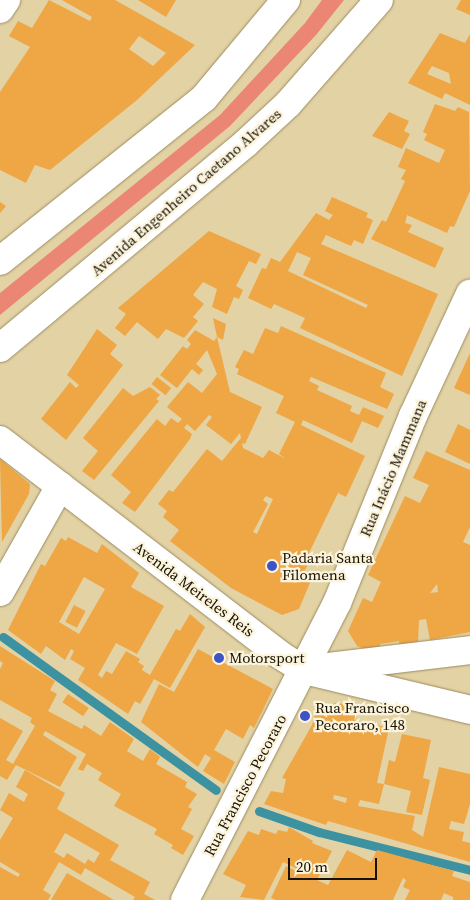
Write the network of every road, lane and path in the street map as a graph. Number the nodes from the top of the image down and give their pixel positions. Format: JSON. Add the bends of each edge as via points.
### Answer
{"nodes":[{"id":1,"x":6,"y":0,"type":"edge"},
{"id":2,"x":286,"y":0,"type":"edge"},
{"id":3,"x":379,"y":0,"type":"edge"},
{"id":4,"x":0,"y":9,"type":"edge"},
{"id":5,"x":0,"y":260,"type":"edge"},
{"id":6,"x":470,"y":294,"type":"edge"},
{"id":7,"x":0,"y":348,"type":"edge"},
{"id":8,"x":0,"y":440,"type":"edge"},
{"id":9,"x":60,"y":486,"type":"junction"},
{"id":10,"x":0,"y":592,"type":"edge"},
{"id":11,"x":470,"y":650,"type":"edge"},
{"id":12,"x":304,"y":670,"type":"junction"},
{"id":13,"x":470,"y":710,"type":"edge"},
{"id":14,"x":185,"y":900,"type":"edge"}],
"edges":[{"from":1,"to":4,"type":"street"},
{"from":2,"to":5,"type":"street","via":[[204,98]]},
{"from":3,"to":7,"type":"street","name":"Avenida Engenheiro Caetano Alvares","via":[[288,104],[246,143]]},
{"from":6,"to":12,"type":"street","name":"Rua Inácio Mammana","via":[[413,416],[337,603]]},
{"from":8,"to":9,"type":"street","name":"Avenida Meireles Reis"},
{"from":9,"to":10,"type":"street"},
{"from":9,"to":12,"type":"street","name":"Avenida Meireles Reis"},
{"from":11,"to":12,"type":"street"},
{"from":12,"to":13,"type":"street","name":"Avenida Meireles Reis"},
{"from":12,"to":14,"type":"street","name":"Rua Francisco Pecoraro"}]}
